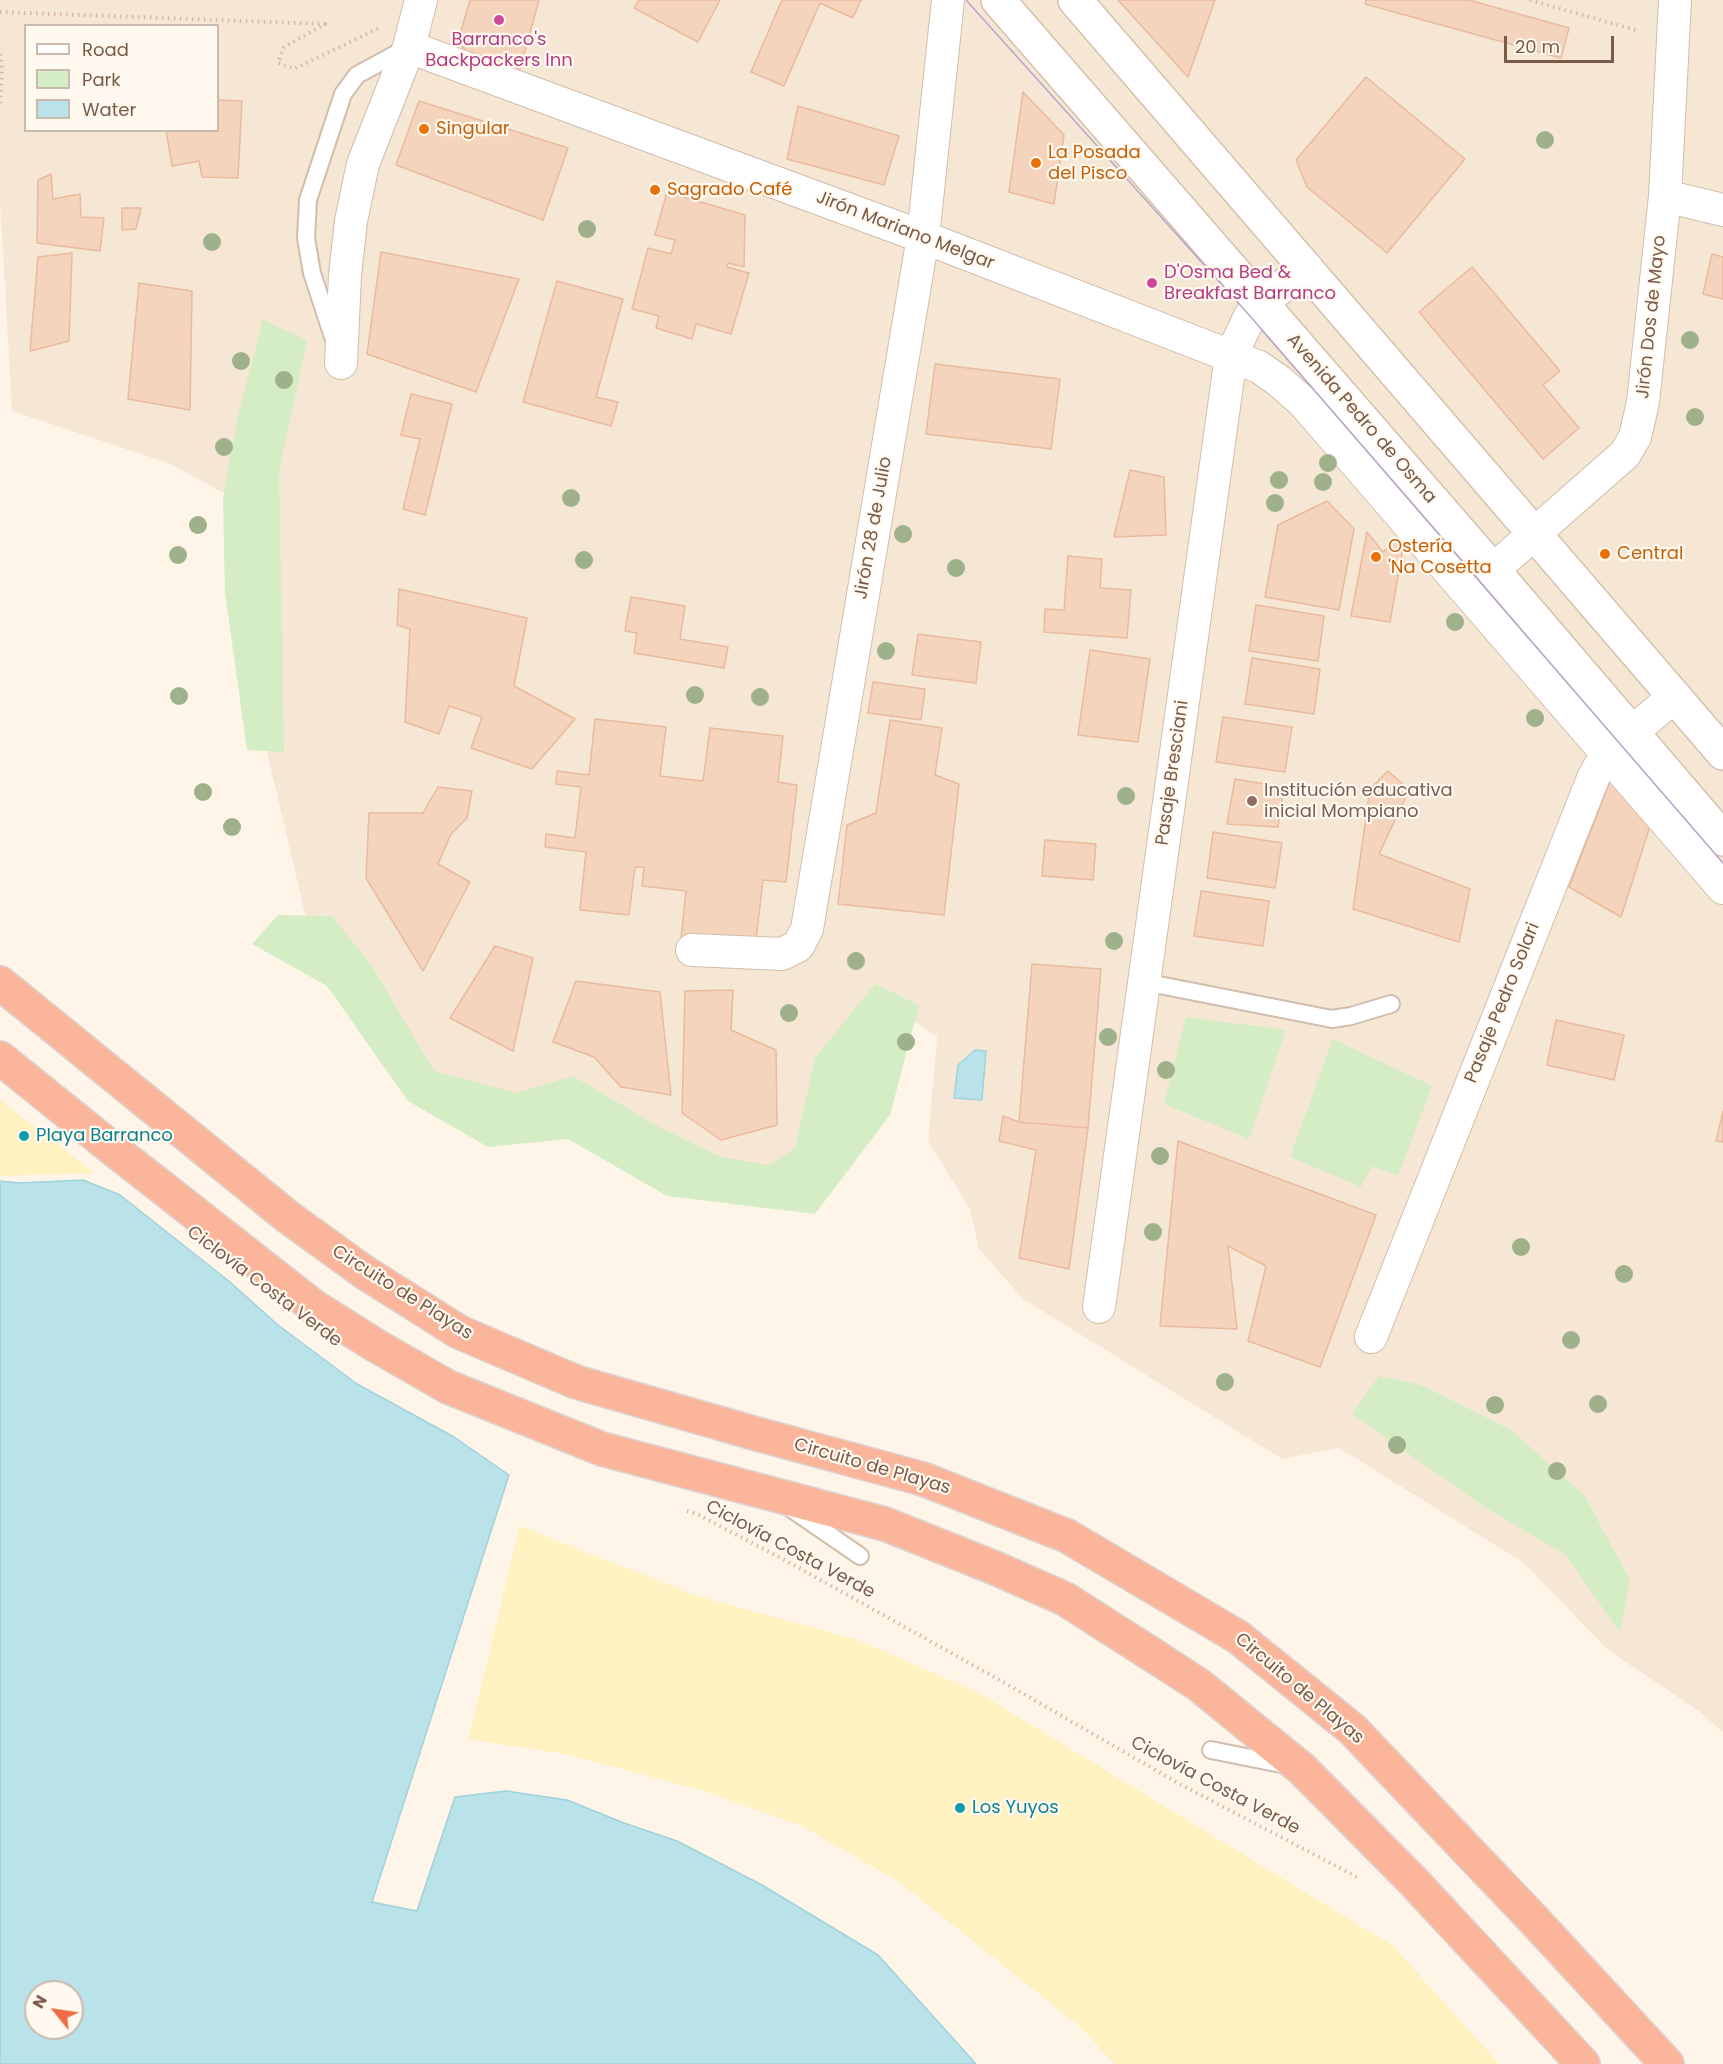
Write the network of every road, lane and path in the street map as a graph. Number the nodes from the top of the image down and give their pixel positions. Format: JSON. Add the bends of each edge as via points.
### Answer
{"nodes":[{"id":1,"x":948,"y":0,"type":"edge"},
{"id":2,"x":998,"y":0,"type":"edge"},
{"id":3,"x":1075,"y":0,"type":"edge"},
{"id":4,"x":1530,"y":0,"type":"edge"},
{"id":5,"x":1675,"y":0,"type":"edge"},
{"id":6,"x":420,"y":6,"type":"edge"},
{"id":7,"x":0,"y":12,"type":"edge"},
{"id":8,"x":1673,"y":41,"type":"junction"},
{"id":9,"x":409,"y":47,"type":"junction"},
{"id":10,"x":0,"y":54,"type":"edge"},
{"id":11,"x":0,"y":105,"type":"edge"},
{"id":12,"x":1665,"y":196,"type":"junction"},
{"id":13,"x":1723,"y":210,"type":"edge"},
{"id":14,"x":923,"y":237,"type":"junction"},
{"id":15,"x":1306,"y":267,"type":"junction"},
{"id":16,"x":1261,"y":304,"type":"junction"},
{"id":17,"x":1231,"y":356,"type":"junction"},
{"id":18,"x":341,"y":363,"type":"joint"},
{"id":19,"x":1535,"y":533,"type":"junction"},
{"id":20,"x":1493,"y":570,"type":"junction"},
{"id":21,"x":1675,"y":696,"type":"junction"},
{"id":22,"x":1619,"y":742,"type":"junction"},
{"id":23,"x":1723,"y":753,"type":"edge"},
{"id":24,"x":1723,"y":839,"type":"edge"},
{"id":25,"x":1723,"y":888,"type":"edge"},
{"id":26,"x":692,"y":950,"type":"dead end"},
{"id":27,"x":1144,"y":982,"type":"junction"},
{"id":28,"x":0,"y":983,"type":"edge"},
{"id":29,"x":1391,"y":1004,"type":"dead end"},
{"id":30,"x":0,"y":1058,"type":"edge"},
{"id":31,"x":1099,"y":1307,"type":"dead end"},
{"id":32,"x":1371,"y":1337,"type":"dead end"},
{"id":33,"x":764,"y":1491,"type":"junction"},
{"id":34,"x":676,"y":1508,"type":"dead end"},
{"id":35,"x":860,"y":1556,"type":"dead end"},
{"id":36,"x":1211,"y":1750,"type":"dead end"},
{"id":37,"x":1302,"y":1768,"type":"junction"},
{"id":38,"x":1363,"y":1880,"type":"dead end"},
{"id":39,"x":1583,"y":2064,"type":"edge"},
{"id":40,"x":1666,"y":2064,"type":"edge"}],
"edges":[{"from":1,"to":14,"type":"street","name":"Jirón 28 de Julio"},
{"from":2,"to":16,"type":"main road","name":"Avenida Pedro de Osma"},
{"from":3,"to":15,"type":"main road"},
{"from":4,"to":8,"type":"path"},
{"from":5,"to":8,"type":"street","name":"Jirón Dos de Mayo"},
{"from":6,"to":7,"type":"path","via":[[294,69],[278,63],[285,47],[325,24]]},
{"from":6,"to":9,"type":"street"},
{"from":8,"to":12,"type":"street","name":"Jirón Dos de Mayo"},
{"from":9,"to":14,"type":"street","name":"Jirón Mariano Melgar"},
{"from":9,"to":18,"type":"street","via":[[363,164],[351,220]]},
{"from":9,"to":18,"type":"lane","via":[[357,75],[344,94],[308,200],[306,238],[312,273]]},
{"from":10,"to":11,"type":"path"},
{"from":12,"to":13,"type":"street"},
{"from":12,"to":19,"type":"street","name":"Jirón Dos de Mayo","via":[[1643,402],[1635,437],[1625,454]]},
{"from":14,"to":17,"type":"street","name":"Jirón Mariano Melgar"},
{"from":14,"to":26,"type":"street","name":"Jirón 28 de Julio","via":[[807,929],[798,946],[782,954]]},
{"from":15,"to":16,"type":"street","name":"Pasaje Bresciani"},
{"from":15,"to":19,"type":"main road"},
{"from":16,"to":17,"type":"street","name":"Pasaje Bresciani","via":[[1250,316]]},
{"from":16,"to":20,"type":"main road","name":"Avenida Pedro de Osma"},
{"from":17,"to":22,"type":"street","name":"Avenida Pedro de Osma","via":[[1258,367],[1303,402]]},
{"from":17,"to":27,"type":"street","name":"Pasaje Bresciani"},
{"from":19,"to":20,"type":"street","name":"Jirón Dos de Mayo"},
{"from":19,"to":21,"type":"main road"},
{"from":20,"to":22,"type":"main road","name":"Avenida Pedro de Osma"},
{"from":21,"to":22,"type":"street","name":"Pasaje Pedro Solari"},
{"from":21,"to":23,"type":"main road"},
{"from":22,"to":24,"type":"main road","name":"Avenida Pedro de Osma"},
{"from":22,"to":25,"type":"street","name":"Avenida Pedro de Osma"},
{"from":22,"to":32,"type":"street","name":"Pasaje Pedro Solari","via":[[1593,776]]},
{"from":27,"to":29,"type":"lane","via":[[1332,1019]]},
{"from":27,"to":31,"type":"street","name":"Pasaje Bresciani"},
{"from":28,"to":40,"type":"highway","name":"Circuito de Playas","via":[[288,1217],[364,1272],[459,1332],[576,1382],[923,1479],[1066,1536],[1238,1637],[1352,1729]]},
{"from":30,"to":33,"type":"highway","via":[[313,1306],[448,1387],[602,1449]]},
{"from":33,"to":35,"type":"lane"},
{"from":33,"to":37,"type":"highway","via":[[885,1524],[1065,1599],[1199,1685]]},
{"from":34,"to":38,"type":"path","name":"Ciclovía Costa Verde","via":[[697,1514],[792,1564],[1176,1782]]},
{"from":36,"to":37,"type":"lane"},
{"from":37,"to":39,"type":"highway"}]}
